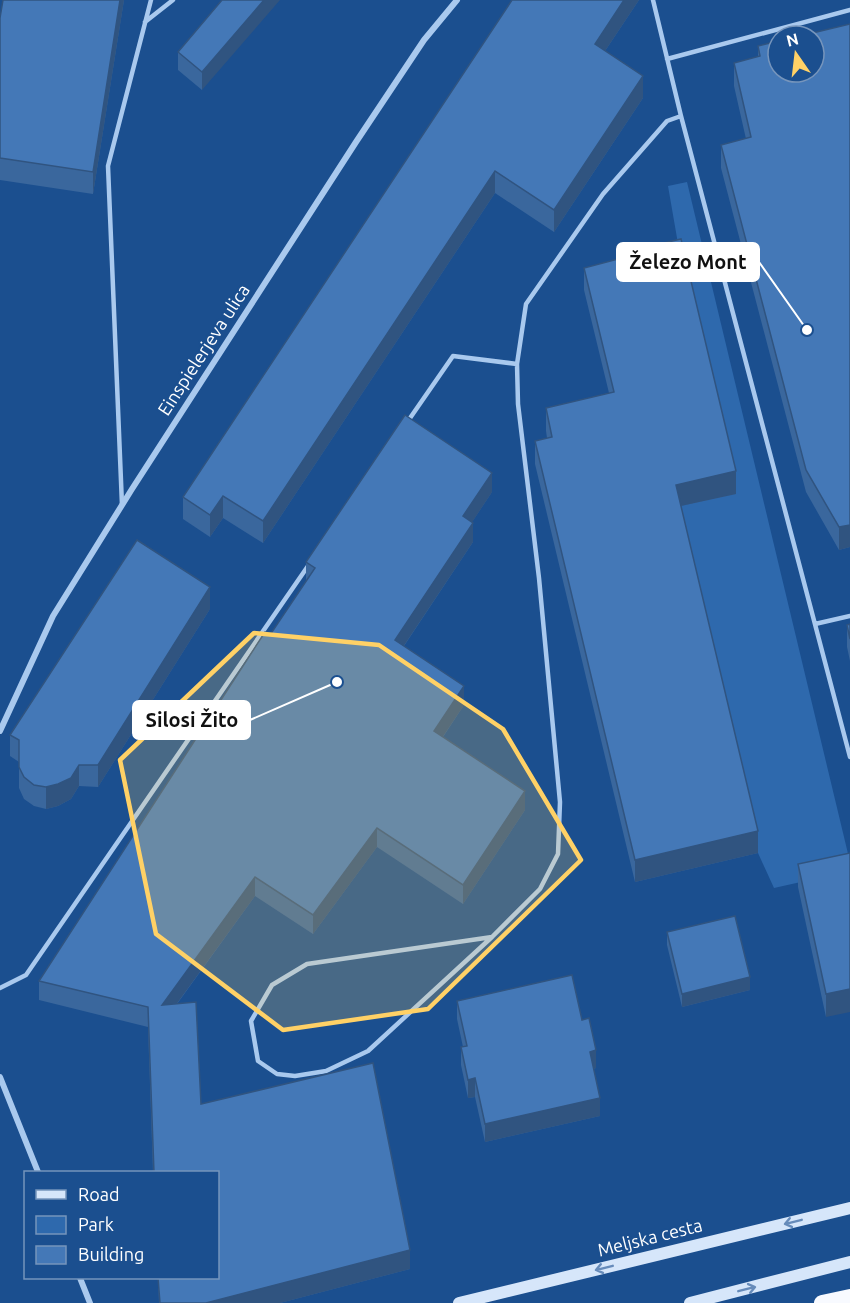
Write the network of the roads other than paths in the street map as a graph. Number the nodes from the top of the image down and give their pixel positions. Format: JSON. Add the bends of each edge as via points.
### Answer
{"nodes":[{"id":1,"x":151,"y":0,"type":"edge"},
{"id":2,"x":173,"y":0,"type":"edge"},
{"id":3,"x":457,"y":0,"type":"edge"},
{"id":4,"x":653,"y":0,"type":"edge"},
{"id":5,"x":850,"y":10,"type":"edge"},
{"id":6,"x":145,"y":22,"type":"junction"},
{"id":7,"x":668,"y":59,"type":"junction"},
{"id":8,"x":681,"y":116,"type":"junction"},
{"id":9,"x":517,"y":364,"type":"junction"},
{"id":10,"x":405,"y":425,"type":"edge"},
{"id":11,"x":122,"y":505,"type":"junction"},
{"id":12,"x":310,"y":562,"type":"edge"},
{"id":13,"x":850,"y":616,"type":"edge"},
{"id":14,"x":815,"y":624,"type":"junction"},
{"id":15,"x":0,"y":731,"type":"edge"},
{"id":16,"x":850,"y":757,"type":"edge"},
{"id":17,"x":492,"y":937,"type":"junction"},
{"id":18,"x":0,"y":988,"type":"edge"},
{"id":19,"x":0,"y":1077,"type":"edge"},
{"id":20,"x":37,"y":1171,"type":"edge"},
{"id":21,"x":850,"y":1208,"type":"edge"},
{"id":22,"x":850,"y":1262,"type":"edge"},
{"id":23,"x":80,"y":1279,"type":"edge"},
{"id":24,"x":850,"y":1297,"type":"edge"},
{"id":25,"x":90,"y":1303,"type":"edge"},
{"id":26,"x":459,"y":1303,"type":"edge"},
{"id":27,"x":690,"y":1303,"type":"edge"},
{"id":28,"x":822,"y":1303,"type":"edge"}],
"edges":[{"from":1,"to":6,"type":"lane"},
{"from":2,"to":6,"type":"lane"},
{"from":3,"to":11,"type":"street","name":"Einspielerjeva ulica","via":[[424,40],[356,141]]},
{"from":4,"to":7,"type":"lane"},
{"from":5,"to":7,"type":"lane"},
{"from":6,"to":11,"type":"lane","via":[[108,166]]},
{"from":7,"to":8,"type":"lane"},
{"from":8,"to":9,"type":"lane","via":[[667,121],[603,194],[526,303]]},
{"from":8,"to":14,"type":"lane"},
{"from":9,"to":10,"type":"lane","via":[[453,356]]},
{"from":9,"to":17,"type":"lane","via":[[560,802],[558,854],[540,889]]},
{"from":11,"to":15,"type":"street","name":"Einspielerjeva ulica","via":[[53,616]]},
{"from":12,"to":18,"type":"lane","via":[[26,975]]},
{"from":13,"to":14,"type":"lane"},
{"from":14,"to":16,"type":"lane"},
{"from":17,"to":17,"type":"lane","via":[[307,964],[272,985],[251,1021],[258,1061],[278,1074],[295,1076],[326,1071],[368,1051]]},
{"from":19,"to":20,"type":"street"},
{"from":21,"to":26,"type":"main road","name":"Meljska cesta","one_way":true},
{"from":27,"to":22,"type":"main road","one_way":true},
{"from":23,"to":25,"type":"street"},
{"from":24,"to":28,"type":"highway"}]}
